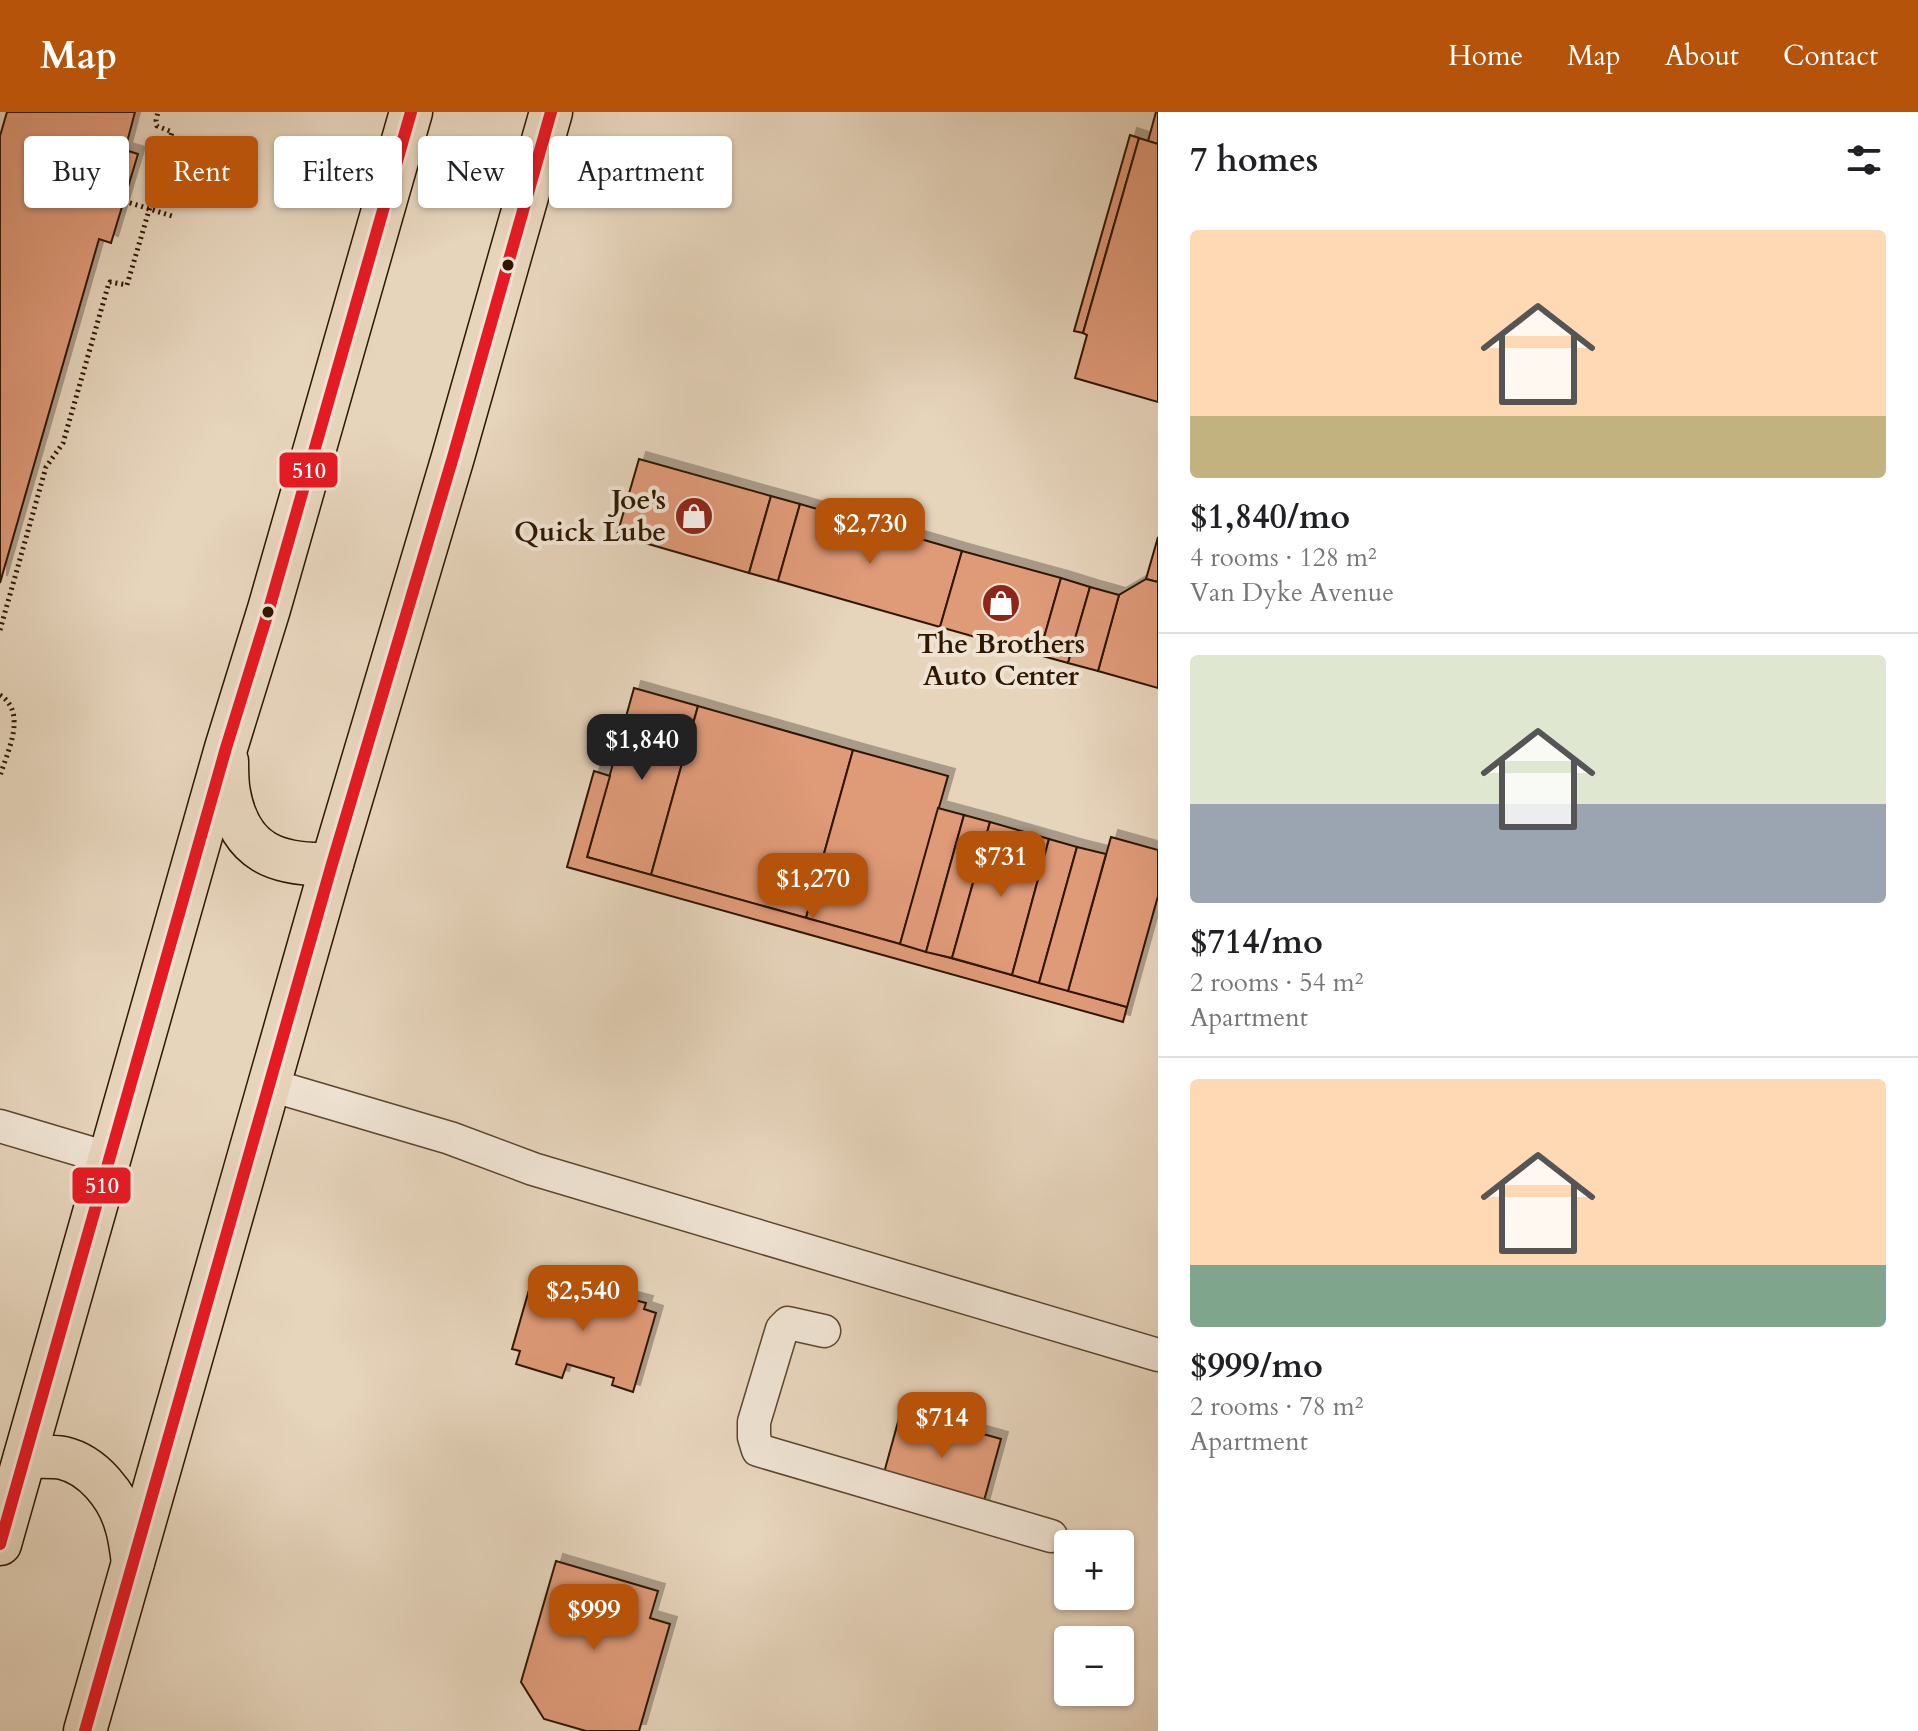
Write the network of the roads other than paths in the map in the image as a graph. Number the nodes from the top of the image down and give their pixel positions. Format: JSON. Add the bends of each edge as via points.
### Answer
{"nodes":[{"id":1,"x":411,"y":112,"type":"edge"},
{"id":2,"x":551,"y":112,"type":"edge"},
{"id":3,"x":226,"y":748,"type":"junction"},
{"id":4,"x":332,"y":864,"type":"junction"},
{"id":5,"x":270,"y":1085,"type":"junction"},
{"id":6,"x":0,"y":1126,"type":"edge"},
{"id":7,"x":111,"y":1159,"type":"junction"},
{"id":8,"x":824,"y":1331,"type":"dead end"},
{"id":9,"x":1158,"y":1355,"type":"edge"},
{"id":10,"x":25,"y":1457,"type":"junction"},
{"id":11,"x":1051,"y":1536,"type":"dead end"},
{"id":12,"x":0,"y":1544,"type":"edge"},
{"id":13,"x":133,"y":1564,"type":"junction"},
{"id":14,"x":85,"y":1731,"type":"edge"}],
"edges":[{"from":1,"to":3,"type":"main road"},
{"from":2,"to":4,"type":"main road"},
{"from":3,"to":4,"type":"main road","via":[[229,793],[249,840],[286,862]]},
{"from":3,"to":7,"type":"main road"},
{"from":4,"to":5,"type":"main road"},
{"from":5,"to":9,"type":"lane"},
{"from":5,"to":13,"type":"main road"},
{"from":6,"to":7,"type":"lane"},
{"from":7,"to":10,"type":"main road"},
{"from":8,"to":11,"type":"lane","via":[[788,1323],[782,1329],[754,1422],[758,1450]]},
{"from":10,"to":12,"type":"main road"},
{"from":10,"to":13,"type":"main road","via":[[63,1458],[100,1480],[126,1524]]},
{"from":13,"to":14,"type":"main road"}]}
